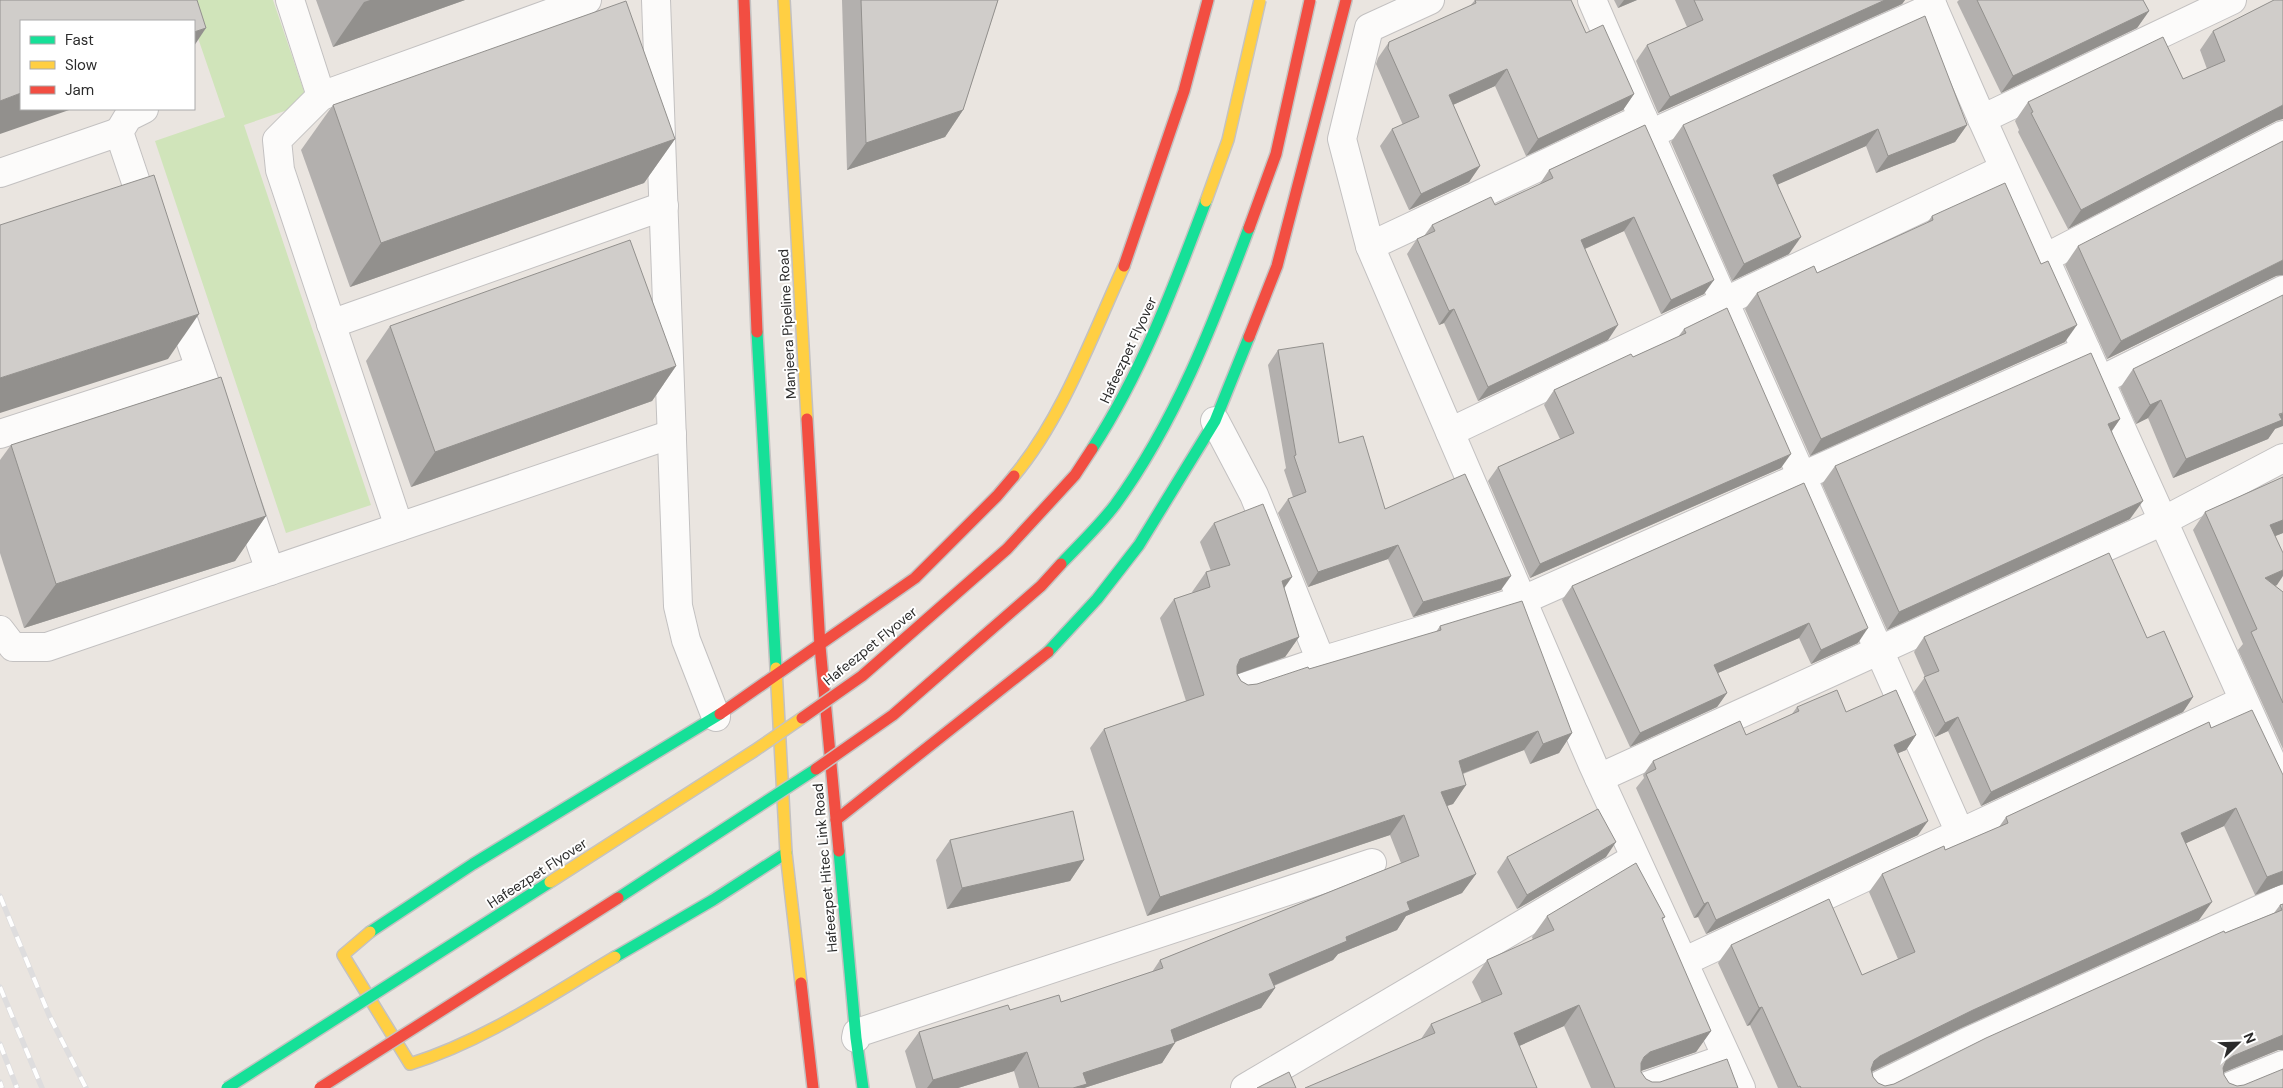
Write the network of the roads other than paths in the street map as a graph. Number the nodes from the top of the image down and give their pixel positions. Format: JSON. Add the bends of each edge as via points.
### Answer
{"nodes":[{"id":1,"x":290,"y":0,"type":"edge"},
{"id":2,"x":587,"y":0,"type":"edge"},
{"id":3,"x":656,"y":0,"type":"edge"},
{"id":4,"x":744,"y":0,"type":"edge"},
{"id":5,"x":784,"y":0,"type":"edge"},
{"id":6,"x":1208,"y":0,"type":"edge"},
{"id":7,"x":1260,"y":0,"type":"edge"},
{"id":8,"x":1310,"y":0,"type":"edge"},
{"id":9,"x":1346,"y":0,"type":"edge"},
{"id":10,"x":1430,"y":0,"type":"edge"},
{"id":11,"x":1592,"y":0,"type":"edge"},
{"id":12,"x":2232,"y":0,"type":"edge"},
{"id":13,"x":1932,"y":3,"type":"edge"},
{"id":14,"x":321,"y":96,"type":"junction"},
{"id":15,"x":142,"y":110,"type":"edge"},
{"id":16,"x":1982,"y":119,"type":"junction"},
{"id":17,"x":1647,"y":126,"type":"junction"},
{"id":18,"x":119,"y":132,"type":"junction"},
{"id":19,"x":2283,"y":136,"type":"edge"},
{"id":20,"x":2004,"y":169,"type":"junction"},
{"id":21,"x":0,"y":173,"type":"edge"},
{"id":22,"x":664,"y":206,"type":"junction"},
{"id":23,"x":156,"y":239,"type":"edge"},
{"id":24,"x":1370,"y":246,"type":"junction"},
{"id":25,"x":2045,"y":258,"type":"junction"},
{"id":26,"x":168,"y":276,"type":"edge"},
{"id":27,"x":2283,"y":290,"type":"edge"},
{"id":28,"x":1726,"y":302,"type":"junction"},
{"id":29,"x":331,"y":324,"type":"junction"},
{"id":30,"x":2086,"y":350,"type":"junction"},
{"id":31,"x":200,"y":369,"type":"junction"},
{"id":32,"x":2099,"y":381,"type":"junction"},
{"id":33,"x":1215,"y":421,"type":"junction"},
{"id":34,"x":1450,"y":432,"type":"junction"},
{"id":35,"x":0,"y":434,"type":"edge"},
{"id":36,"x":672,"y":434,"type":"junction"},
{"id":37,"x":226,"y":443,"type":"edge"},
{"id":38,"x":2283,"y":458,"type":"edge"},
{"id":39,"x":235,"y":470,"type":"edge"},
{"id":40,"x":1803,"y":476,"type":"junction"},
{"id":41,"x":2163,"y":521,"type":"junction"},
{"id":42,"x":399,"y":527,"type":"junction"},
{"id":43,"x":270,"y":571,"type":"junction"},
{"id":44,"x":1523,"y":600,"type":"junction"},
{"id":45,"x":0,"y":630,"type":"edge"},
{"id":46,"x":820,"y":646,"type":"junction"},
{"id":47,"x":1879,"y":650,"type":"junction"},
{"id":48,"x":1321,"y":661,"type":"junction"},
{"id":49,"x":777,"y":676,"type":"junction"},
{"id":50,"x":1238,"y":689,"type":"edge"},
{"id":51,"x":2243,"y":701,"type":"junction"},
{"id":52,"x":716,"y":717,"type":"junction"},
{"id":53,"x":1599,"y":778,"type":"junction"},
{"id":54,"x":2283,"y":787,"type":"edge"},
{"id":55,"x":836,"y":820,"type":"junction"},
{"id":56,"x":1960,"y":833,"type":"junction"},
{"id":57,"x":786,"y":853,"type":"junction"},
{"id":58,"x":1636,"y":858,"type":"junction"},
{"id":59,"x":1372,"y":863,"type":"dead end"},
{"id":60,"x":2283,"y":899,"type":"edge"},
{"id":61,"x":1683,"y":962,"type":"junction"},
{"id":62,"x":856,"y":1038,"type":"junction"},
{"id":63,"x":1727,"y":1058,"type":"junction"},
{"id":64,"x":2283,"y":1065,"type":"edge"},
{"id":65,"x":1285,"y":1077,"type":"edge"},
{"id":66,"x":227,"y":1088,"type":"edge"},
{"id":67,"x":320,"y":1088,"type":"edge"},
{"id":68,"x":813,"y":1088,"type":"edge"},
{"id":69,"x":863,"y":1088,"type":"edge"},
{"id":70,"x":1244,"y":1088,"type":"edge"},
{"id":71,"x":1642,"y":1088,"type":"edge"},
{"id":72,"x":1741,"y":1088,"type":"edge"},
{"id":73,"x":1874,"y":1088,"type":"edge"},
{"id":74,"x":2226,"y":1088,"type":"edge"}],
"edges":[{"from":1,"to":14,"type":"street"},
{"from":2,"to":14,"type":"street"},
{"from":3,"to":22,"type":"street"},
{"from":4,"to":49,"type":"main road","via":[[758,359]]},
{"from":5,"to":46,"type":"main road","name":"Manjeera Pipeline Road"},
{"from":6,"to":46,"type":"main road","via":[[1184,91],[1128,260],[1035,452],[997,496],[915,578]]},
{"from":7,"to":66,"type":"main road","name":"Hafeezpet Flyover","bridge":true,"via":[[1228,140],[1171,295],[1118,408],[1075,476],[1007,549],[862,676],[754,751]]},
{"from":8,"to":67,"type":"main road","bridge":true,"via":[[1276,154],[1217,314],[1162,433],[1114,506],[1041,586],[893,715],[782,793]]},
{"from":9,"to":33,"type":"main road","via":[[1277,266]]},
{"from":10,"to":24,"type":"street","via":[[1370,28],[1360,65],[1342,139]]},
{"from":11,"to":17,"type":"street"},
{"from":12,"to":16,"type":"street"},
{"from":13,"to":16,"type":"street"},
{"from":13,"to":17,"type":"street"},
{"from":14,"to":29,"type":"street","via":[[277,140],[280,170]]},
{"from":15,"to":18,"type":"street","via":[[128,117]]},
{"from":16,"to":20,"type":"street"},
{"from":17,"to":24,"type":"street"},
{"from":17,"to":28,"type":"street"},
{"from":18,"to":21,"type":"street"},
{"from":18,"to":23,"type":"street"},
{"from":19,"to":25,"type":"street"},
{"from":20,"to":25,"type":"street"},
{"from":20,"to":28,"type":"street"},
{"from":22,"to":29,"type":"street"},
{"from":22,"to":36,"type":"street"},
{"from":24,"to":34,"type":"street"},
{"from":25,"to":30,"type":"street"},
{"from":26,"to":31,"type":"street"},
{"from":27,"to":32,"type":"street"},
{"from":28,"to":34,"type":"street"},
{"from":28,"to":40,"type":"street"},
{"from":29,"to":42,"type":"street"},
{"from":30,"to":32,"type":"street"},
{"from":30,"to":40,"type":"street"},
{"from":31,"to":35,"type":"street"},
{"from":31,"to":37,"type":"street"},
{"from":32,"to":41,"type":"street"},
{"from":33,"to":48,"type":"street","via":[[1254,494]]},
{"from":33,"to":55,"type":"main road","via":[[1139,546],[1048,652]]},
{"from":34,"to":44,"type":"street"},
{"from":36,"to":42,"type":"street"},
{"from":36,"to":52,"type":"street","via":[[678,606],[686,640]]},
{"from":38,"to":41,"type":"street"},
{"from":39,"to":43,"type":"street"},
{"from":40,"to":44,"type":"street"},
{"from":40,"to":47,"type":"street"},
{"from":41,"to":47,"type":"street"},
{"from":41,"to":51,"type":"street"},
{"from":42,"to":43,"type":"street"},
{"from":43,"to":45,"type":"street","via":[[47,647],[13,646]]},
{"from":44,"to":48,"type":"street"},
{"from":44,"to":53,"type":"street"},
{"from":46,"to":49,"type":"main road"},
{"from":46,"to":55,"type":"main road","name":"Hafeezpet Hitec Link Road"},
{"from":47,"to":53,"type":"street"},
{"from":47,"to":56,"type":"street"},
{"from":48,"to":50,"type":"street"},
{"from":49,"to":52,"type":"main road"},
{"from":49,"to":57,"type":"main road"},
{"from":51,"to":54,"type":"street"},
{"from":51,"to":56,"type":"street"},
{"from":52,"to":57,"type":"main road","via":[[473,864],[377,926],[343,955],[410,1064],[475,1040],[713,900]]},
{"from":53,"to":58,"type":"street"},
{"from":55,"to":62,"type":"main road","name":"Hafeezpet Hitec Link Road"},
{"from":56,"to":61,"type":"street"},
{"from":57,"to":68,"type":"main road"},
{"from":58,"to":61,"type":"street"},
{"from":58,"to":65,"type":"street"},
{"from":59,"to":62,"type":"street","via":[[857,1033]]},
{"from":60,"to":73,"type":"street","via":[[1967,1042]]},
{"from":61,"to":63,"type":"street"},
{"from":62,"to":69,"type":"main road","name":"Hafeezpet Hitec Link Road"},
{"from":63,"to":71,"type":"street"},
{"from":63,"to":72,"type":"street"},
{"from":64,"to":74,"type":"street"},
{"from":65,"to":70,"type":"street"}]}
